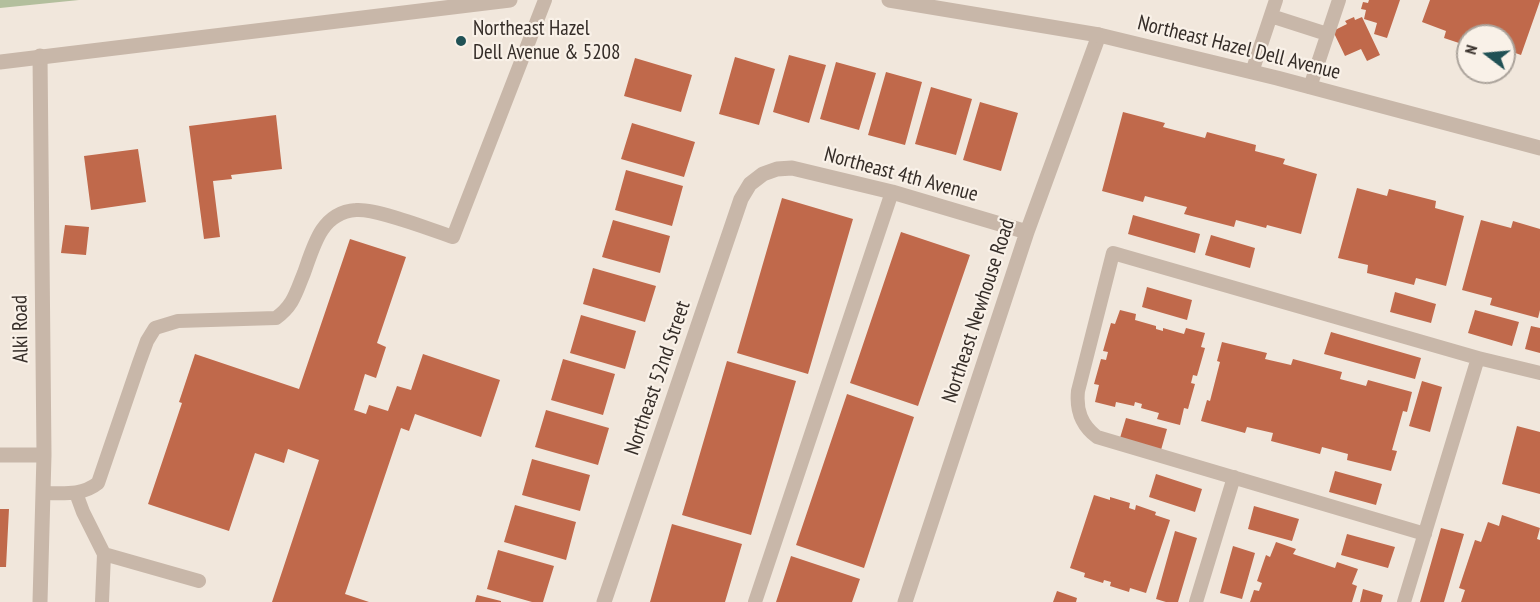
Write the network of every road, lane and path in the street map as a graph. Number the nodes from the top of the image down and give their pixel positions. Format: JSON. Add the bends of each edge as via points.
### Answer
{"nodes":[{"id":1,"x":510,"y":0,"type":"edge"},
{"id":2,"x":545,"y":0,"type":"edge"},
{"id":3,"x":889,"y":0,"type":"edge"},
{"id":4,"x":1276,"y":0,"type":"edge"},
{"id":5,"x":1339,"y":0,"type":"edge"},
{"id":6,"x":1271,"y":16,"type":"junction"},
{"id":7,"x":1327,"y":34,"type":"junction"},
{"id":8,"x":1099,"y":35,"type":"junction"},
{"id":9,"x":40,"y":56,"type":"junction"},
{"id":10,"x":0,"y":62,"type":"edge"},
{"id":11,"x":1252,"y":72,"type":"junction"},
{"id":12,"x":1310,"y":87,"type":"junction"},
{"id":13,"x":1540,"y":148,"type":"edge"},
{"id":14,"x":763,"y":174,"type":"joint"},
{"id":15,"x":892,"y":192,"type":"junction"},
{"id":16,"x":1027,"y":232,"type":"junction"},
{"id":17,"x":1478,"y":358,"type":"junction"},
{"id":18,"x":1540,"y":373,"type":"edge"},
{"id":19,"x":0,"y":455,"type":"edge"},
{"id":20,"x":44,"y":455,"type":"junction"},
{"id":21,"x":1234,"y":477,"type":"junction"},
{"id":22,"x":76,"y":492,"type":"junction"},
{"id":23,"x":43,"y":493,"type":"junction"},
{"id":24,"x":1425,"y":534,"type":"junction"},
{"id":25,"x":104,"y":554,"type":"junction"},
{"id":26,"x":199,"y":581,"type":"dead end"},
{"id":27,"x":40,"y":602,"type":"edge"},
{"id":28,"x":102,"y":602,"type":"edge"},
{"id":29,"x":604,"y":602,"type":"edge"},
{"id":30,"x":755,"y":602,"type":"edge"},
{"id":31,"x":904,"y":602,"type":"edge"},
{"id":32,"x":1196,"y":602,"type":"edge"},
{"id":33,"x":1404,"y":602,"type":"edge"}],
"edges":[{"from":1,"to":9,"type":"street"},
{"from":2,"to":22,"type":"lane","via":[[453,237],[375,213],[344,212],[321,231],[295,298],[276,318],[178,321],[155,328],[147,341],[98,483],[89,490]]},
{"from":3,"to":8,"type":"street","name":"Northeast Hazel Dell Avenue"},
{"from":4,"to":6,"type":"lane"},
{"from":5,"to":7,"type":"lane"},
{"from":6,"to":7,"type":"lane"},
{"from":6,"to":11,"type":"lane"},
{"from":7,"to":12,"type":"lane"},
{"from":8,"to":11,"type":"street","name":"Northeast Hazel Dell Avenue"},
{"from":8,"to":16,"type":"street","name":"Northeast Newhouse Road"},
{"from":9,"to":10,"type":"street"},
{"from":9,"to":20,"type":"street","name":"Alki Road"},
{"from":11,"to":12,"type":"street","name":"Northeast Hazel Dell Avenue"},
{"from":12,"to":13,"type":"street","name":"Northeast Hazel Dell Avenue"},
{"from":14,"to":15,"type":"street","name":"Northeast 4th Avenue","via":[[792,168]]},
{"from":14,"to":29,"type":"street","name":"Northeast 52nd Street","via":[[750,184],[741,199]]},
{"from":15,"to":16,"type":"street","name":"Northeast 4th Avenue"},
{"from":15,"to":30,"type":"lane"},
{"from":16,"to":31,"type":"street","name":"Northeast Newhouse Road"},
{"from":17,"to":18,"type":"lane"},
{"from":17,"to":21,"type":"lane","via":[[1113,253],[1078,391],[1081,420],[1097,437]]},
{"from":17,"to":24,"type":"lane"},
{"from":19,"to":20,"type":"street"},
{"from":20,"to":23,"type":"street","name":"Alki Road"},
{"from":21,"to":24,"type":"lane"},
{"from":21,"to":32,"type":"lane"},
{"from":22,"to":23,"type":"lane"},
{"from":22,"to":25,"type":"lane"},
{"from":23,"to":27,"type":"street","name":"Alki Road"},
{"from":24,"to":33,"type":"lane"},
{"from":25,"to":26,"type":"lane"},
{"from":25,"to":28,"type":"lane"}]}
